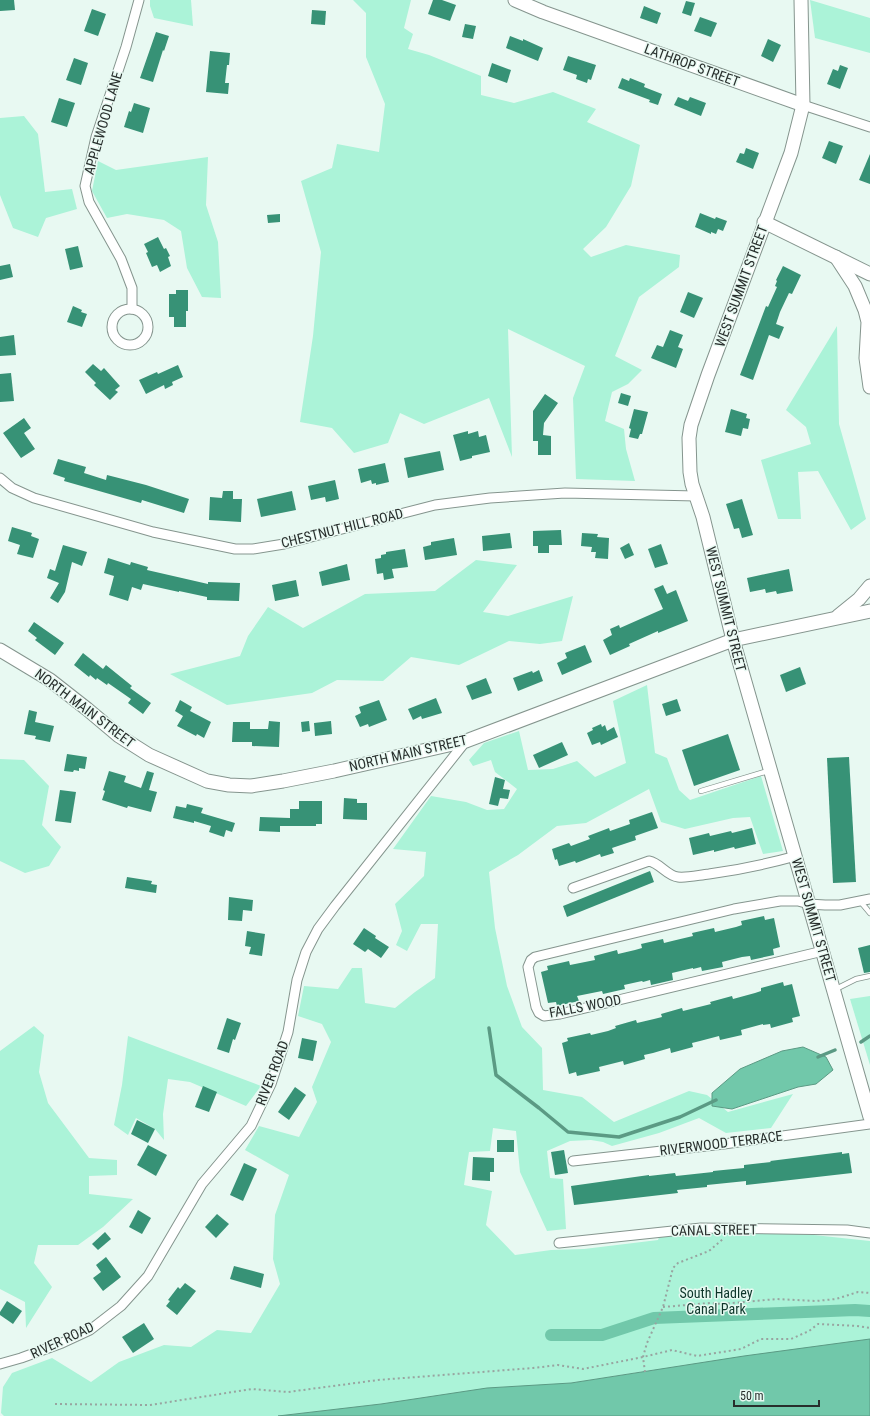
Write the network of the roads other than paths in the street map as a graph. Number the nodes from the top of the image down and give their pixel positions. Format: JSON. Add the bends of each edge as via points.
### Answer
{"nodes":[{"id":1,"x":139,"y":0,"type":"edge"},
{"id":2,"x":515,"y":0,"type":"edge"},
{"id":3,"x":801,"y":0,"type":"edge"},
{"id":4,"x":803,"y":105,"type":"junction"},
{"id":5,"x":870,"y":127,"type":"edge"},
{"id":6,"x":764,"y":222,"type":"junction"},
{"id":7,"x":836,"y":257,"type":"junction"},
{"id":8,"x":870,"y":274,"type":"edge"},
{"id":9,"x":132,"y":309,"type":"junction"},
{"id":10,"x":870,"y":387,"type":"edge"},
{"id":11,"x":0,"y":478,"type":"edge"},
{"id":12,"x":696,"y":496,"type":"junction"},
{"id":13,"x":870,"y":586,"type":"edge"},
{"id":14,"x":870,"y":611,"type":"edge"},
{"id":15,"x":836,"y":618,"type":"junction"},
{"id":16,"x":733,"y":640,"type":"junction"},
{"id":17,"x":0,"y":650,"type":"edge"},
{"id":18,"x":466,"y":741,"type":"junction"},
{"id":19,"x":770,"y":770,"type":"junction"},
{"id":20,"x":701,"y":791,"type":"dead end"},
{"id":21,"x":796,"y":856,"type":"junction"},
{"id":22,"x":572,"y":888,"type":"dead end"},
{"id":23,"x":870,"y":899,"type":"edge"},
{"id":24,"x":860,"y":901,"type":"junction"},
{"id":25,"x":809,"y":904,"type":"junction"},
{"id":26,"x":870,"y":913,"type":"edge"},
{"id":27,"x":823,"y":952,"type":"junction"},
{"id":28,"x":870,"y":976,"type":"edge"},
{"id":29,"x":834,"y":990,"type":"junction"},
{"id":30,"x":870,"y":1117,"type":"edge"},
{"id":31,"x":870,"y":1124,"type":"edge"},
{"id":32,"x":573,"y":1161,"type":"dead end"},
{"id":33,"x":870,"y":1233,"type":"edge"},
{"id":34,"x":559,"y":1243,"type":"dead end"},
{"id":35,"x":0,"y":1364,"type":"edge"}],
"edges":[{"from":1,"to":9,"type":"street","name":"APPLEWOOD LANE","via":[[96,138],[85,186],[89,202],[121,259],[132,288]]},
{"from":2,"to":4,"type":"street","name":"LATHROP STREET"},
{"from":3,"to":4,"type":"street","name":"WEST SUMMIT STREET"},
{"from":4,"to":5,"type":"street","name":"LATHROP STREET"},
{"from":4,"to":6,"type":"street","name":"WEST SUMMIT STREET","via":[[791,153]]},
{"from":6,"to":7,"type":"street"},
{"from":6,"to":12,"type":"street","name":"WEST SUMMIT STREET","via":[[691,425],[690,472]]},
{"from":7,"to":8,"type":"street"},
{"from":7,"to":10,"type":"street","via":[[855,286],[865,310],[868,322],[866,358]]},
{"from":9,"to":9,"type":"street","via":[[143,314],[148,331],[142,342],[130,346],[115,338],[111,327],[112,321],[120,312]]},
{"from":11,"to":12,"type":"street","name":"CHESTNUT HILL ROAD","via":[[12,488],[34,498],[153,532],[235,549],[284,544],[435,505],[490,498],[565,493]]},
{"from":12,"to":16,"type":"street","name":"WEST SUMMIT STREET"},
{"from":13,"to":15,"type":"street","name":"NORTH MAIN STREET"},
{"from":14,"to":15,"type":"street","name":"NORTH MAIN STREET"},
{"from":15,"to":16,"type":"street","name":"NORTH MAIN STREET"},
{"from":16,"to":18,"type":"street","name":"NORTH MAIN STREET"},
{"from":16,"to":19,"type":"street","name":"WEST SUMMIT STREET"},
{"from":17,"to":18,"type":"street","name":"NORTH MAIN STREET","via":[[50,680],[131,744],[149,755],[207,781],[251,786]]},
{"from":18,"to":35,"type":"street","name":"RIVER ROAD","via":[[318,929],[306,952],[297,980],[288,1032],[271,1084],[251,1126],[202,1184],[148,1276],[121,1306],[90,1330],[62,1343]]},
{"from":19,"to":20,"type":"lane"},
{"from":19,"to":21,"type":"street","name":"WEST SUMMIT STREET"},
{"from":21,"to":22,"type":"street","via":[[728,871],[677,877],[655,862],[649,861]]},
{"from":21,"to":25,"type":"street","name":"WEST SUMMIT STREET"},
{"from":23,"to":24,"type":"street"},
{"from":24,"to":25,"type":"street","via":[[840,905]]},
{"from":24,"to":26,"type":"lane"},
{"from":25,"to":27,"type":"street","name":"WEST SUMMIT STREET"},
{"from":25,"to":27,"type":"street","name":"FALLS WOOD","via":[[780,901],[742,908],[535,957],[528,967],[536,1007],[544,1016],[560,1014]]},
{"from":27,"to":29,"type":"street","name":"WEST SUMMIT STREET"},
{"from":28,"to":29,"type":"lane","via":[[856,979]]},
{"from":29,"to":30,"type":"street","name":"WEST SUMMIT STREET"},
{"from":31,"to":32,"type":"street","name":"RIVERWOOD TERRACE"},
{"from":33,"to":34,"type":"street","name":"CANAL STREET","via":[[846,1230],[701,1228]]}]}
